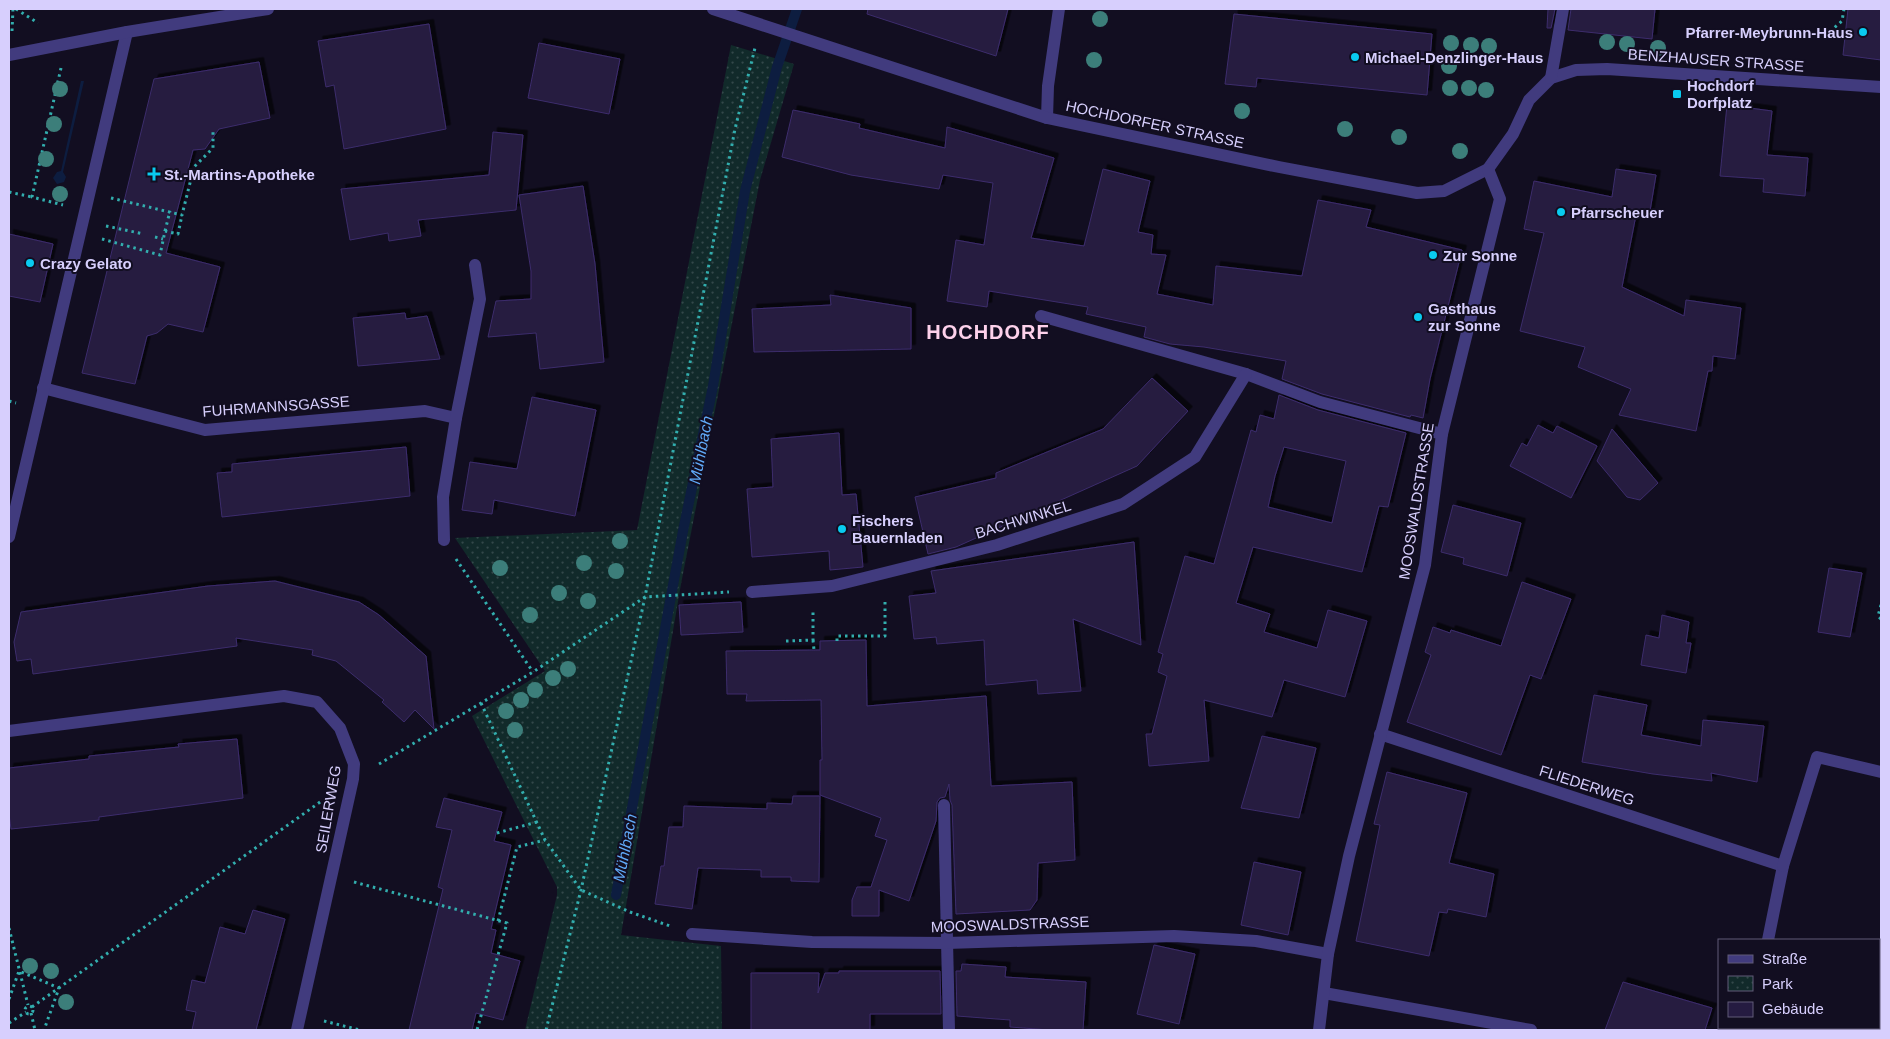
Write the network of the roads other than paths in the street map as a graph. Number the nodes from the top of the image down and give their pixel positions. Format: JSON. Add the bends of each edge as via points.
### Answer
{"nodes":[{"id":1,"x":268,"y":9,"type":"edge"},
{"id":2,"x":713,"y":9,"type":"edge"},
{"id":3,"x":1059,"y":9,"type":"edge"},
{"id":4,"x":1563,"y":9,"type":"edge"},
{"id":5,"x":126,"y":32,"type":"junction"},
{"id":6,"x":9,"y":54,"type":"edge"},
{"id":7,"x":1550,"y":78,"type":"junction"},
{"id":8,"x":1881,"y":87,"type":"edge"},
{"id":9,"x":1047,"y":118,"type":"junction"},
{"id":10,"x":1488,"y":169,"type":"junction"},
{"id":11,"x":475,"y":265,"type":"dead end"},
{"id":12,"x":1041,"y":316,"type":"dead end"},
{"id":13,"x":1246,"y":374,"type":"junction"},
{"id":14,"x":43,"y":388,"type":"junction"},
{"id":15,"x":456,"y":418,"type":"junction"},
{"id":16,"x":1442,"y":434,"type":"junction"},
{"id":17,"x":9,"y":537,"type":"edge"},
{"id":18,"x":444,"y":540,"type":"road end"},
{"id":19,"x":752,"y":592,"type":"road end"},
{"id":20,"x":9,"y":731,"type":"edge"},
{"id":21,"x":1380,"y":734,"type":"junction"},
{"id":22,"x":1881,"y":772,"type":"edge"},
{"id":23,"x":944,"y":804,"type":"dead end"},
{"id":24,"x":1783,"y":866,"type":"junction"},
{"id":25,"x":692,"y":934,"type":"road end"},
{"id":26,"x":1768,"y":939,"type":"edge"},
{"id":27,"x":948,"y":943,"type":"junction"},
{"id":28,"x":1328,"y":954,"type":"junction"},
{"id":29,"x":1324,"y":993,"type":"junction"},
{"id":30,"x":297,"y":1030,"type":"edge"},
{"id":31,"x":949,"y":1030,"type":"edge"},
{"id":32,"x":1319,"y":1030,"type":"edge"},
{"id":33,"x":1531,"y":1030,"type":"edge"}],
"edges":[{"from":1,"to":5,"type":"street"},
{"from":2,"to":9,"type":"street","name":"HOCHDORFER STRASSE"},
{"from":3,"to":9,"type":"street","via":[[1048,86]]},
{"from":4,"to":7,"type":"street"},
{"from":5,"to":6,"type":"street"},
{"from":5,"to":14,"type":"street"},
{"from":7,"to":8,"type":"street","name":"BENZHAUSER STRASSE","via":[[1576,70],[1607,69]]},
{"from":7,"to":10,"type":"street","name":"HOCHDORFER STRASSE","via":[[1529,100],[1513,134]]},
{"from":9,"to":10,"type":"street","name":"HOCHDORFER STRASSE","via":[[1417,193],[1444,192]]},
{"from":10,"to":16,"type":"street","name":"MOOSWALDSTRASSE","via":[[1500,199]]},
{"from":11,"to":15,"type":"street","via":[[480,299]]},
{"from":12,"to":13,"type":"street"},
{"from":13,"to":16,"type":"street","via":[[1320,402]]},
{"from":13,"to":19,"type":"street","name":"BACHWINKEL","via":[[1195,457],[1123,504],[998,545],[832,586]]},
{"from":14,"to":15,"type":"street","name":"FUHRMANNSGASSE","via":[[205,430],[425,411]]},
{"from":14,"to":17,"type":"street"},
{"from":15,"to":18,"type":"street","via":[[444,497]]},
{"from":16,"to":21,"type":"street","name":"MOOSWALDSTRASSE","via":[[1425,565]]},
{"from":20,"to":30,"type":"street","name":"SEILERWEG","via":[[284,696],[316,702],[340,728],[354,764]]},
{"from":21,"to":24,"type":"street","name":"FLIEDERWEG"},
{"from":21,"to":28,"type":"street","name":"MOOSWALDSTRASSE"},
{"from":22,"to":24,"type":"street","via":[[1817,757]]},
{"from":23,"to":27,"type":"street"},
{"from":24,"to":26,"type":"street"},
{"from":25,"to":27,"type":"street","name":"MOOSWALDSTRASSE","via":[[812,942]]},
{"from":27,"to":28,"type":"street","name":"MOOSWALDSTRASSE","via":[[1174,936],[1256,941]]},
{"from":27,"to":31,"type":"street"},
{"from":28,"to":29,"type":"street","name":"MOOSWALDSTRASSE"},
{"from":29,"to":32,"type":"street","name":"MOOSWALDSTRASSE"},
{"from":29,"to":33,"type":"street"}]}
